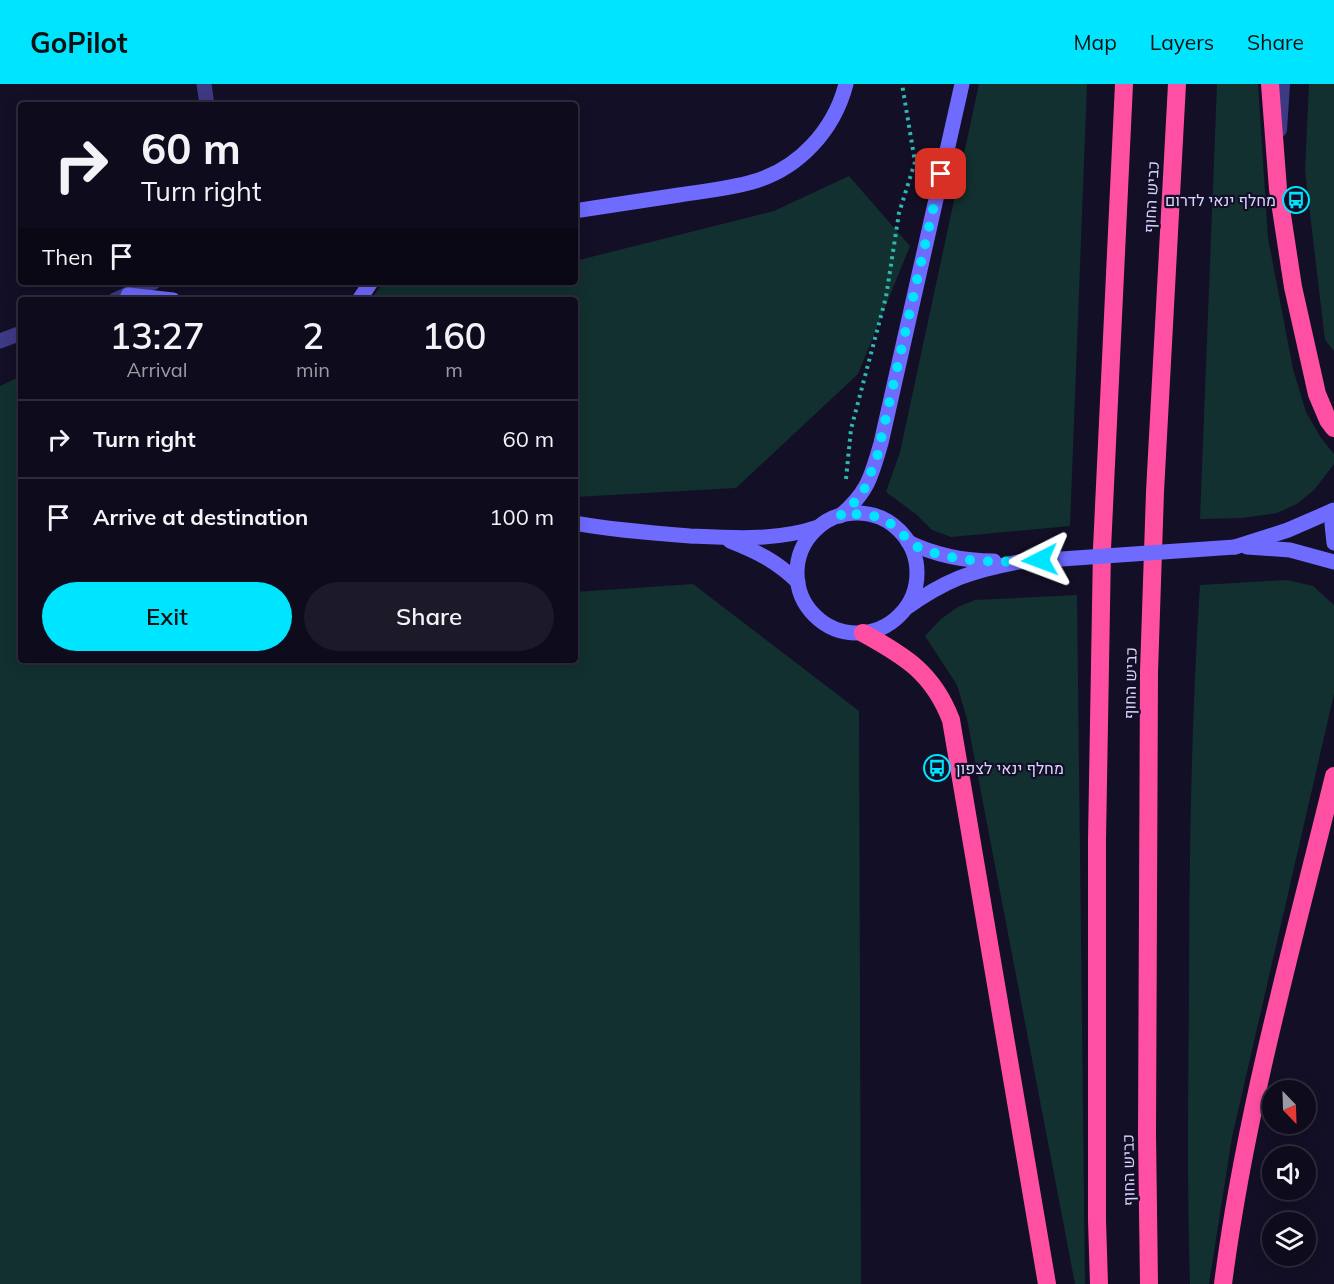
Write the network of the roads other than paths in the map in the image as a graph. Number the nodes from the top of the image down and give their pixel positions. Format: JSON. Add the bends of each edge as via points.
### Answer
{"nodes":[{"id":1,"x":204,"y":84,"type":"edge"},
{"id":2,"x":846,"y":84,"type":"edge"},
{"id":3,"x":962,"y":84,"type":"edge"},
{"id":4,"x":1124,"y":84,"type":"edge"},
{"id":5,"x":1177,"y":84,"type":"edge"},
{"id":6,"x":1270,"y":84,"type":"edge"},
{"id":7,"x":1283,"y":84,"type":"edge"},
{"id":8,"x":207,"y":102,"type":"edge"},
{"id":9,"x":1277,"y":183,"type":"junction"},
{"id":10,"x":578,"y":210,"type":"edge"},
{"id":11,"x":148,"y":285,"type":"edge"},
{"id":12,"x":123,"y":297,"type":"edge"},
{"id":13,"x":18,"y":334,"type":"edge"},
{"id":14,"x":0,"y":341,"type":"edge"},
{"id":15,"x":1334,"y":428,"type":"edge"},
{"id":16,"x":1334,"y":510,"type":"edge"},
{"id":17,"x":840,"y":516,"type":"junction"},
{"id":18,"x":578,"y":524,"type":"edge"},
{"id":19,"x":820,"y":526,"type":"junction"},
{"id":20,"x":718,"y":537,"type":"junction"},
{"id":21,"x":908,"y":542,"type":"junction"},
{"id":22,"x":1334,"y":543,"type":"edge"},
{"id":23,"x":1235,"y":547,"type":"junction"},
{"id":24,"x":1018,"y":562,"type":"junction"},
{"id":25,"x":1334,"y":562,"type":"edge"},
{"id":26,"x":798,"y":582,"type":"junction"},
{"id":27,"x":905,"y":608,"type":"junction"},
{"id":28,"x":863,"y":633,"type":"junction"},
{"id":29,"x":1334,"y":776,"type":"edge"},
{"id":30,"x":1047,"y":1284,"type":"edge"},
{"id":31,"x":1099,"y":1284,"type":"edge"},
{"id":32,"x":1149,"y":1284,"type":"edge"},
{"id":33,"x":1223,"y":1284,"type":"edge"}],
"edges":[{"from":1,"to":8,"type":"street"},
{"from":2,"to":10,"type":"main road","via":[[839,108],[815,144],[776,172],[726,188]]},
{"from":3,"to":17,"type":"main road","via":[[881,443],[862,495]]},
{"from":4,"to":31,"type":"highway","name":"כביש החוף","via":[[1102,549],[1097,840]]},
{"from":5,"to":32,"type":"highway","name":"כביש החוף","via":[[1149,672]]},
{"from":6,"to":9,"type":"highway"},
{"from":7,"to":9,"type":"lane"},
{"from":9,"to":15,"type":"highway","via":[[1309,361],[1317,394]]},
{"from":11,"to":12,"type":"street"},
{"from":13,"to":14,"type":"street"},
{"from":16,"to":22,"type":"main road"},
{"from":16,"to":23,"type":"main road"},
{"from":17,"to":19,"type":"main road"},
{"from":17,"to":21,"type":"main road","via":[[859,513],[879,518],[895,527]]},
{"from":18,"to":20,"type":"main road"},
{"from":19,"to":20,"type":"main road","via":[[786,535]]},
{"from":19,"to":26,"type":"main road","via":[[801,550]]},
{"from":20,"to":26,"type":"main road","via":[[758,552]]},
{"from":21,"to":24,"type":"main road","via":[[950,557]]},
{"from":21,"to":27,"type":"main road","via":[[917,571],[914,590]]},
{"from":23,"to":24,"type":"main road","bridge":true},
{"from":23,"to":25,"type":"main road","via":[[1290,550]]},
{"from":24,"to":27,"type":"main road","via":[[961,576],[935,587]]},
{"from":26,"to":28,"type":"main road","via":[[805,604],[818,618],[834,629]]},
{"from":27,"to":28,"type":"main road","via":[[891,622]]},
{"from":28,"to":30,"type":"highway","via":[[920,669],[943,700],[951,720]]},
{"from":29,"to":33,"type":"highway","via":[[1264,1059]]}]}
